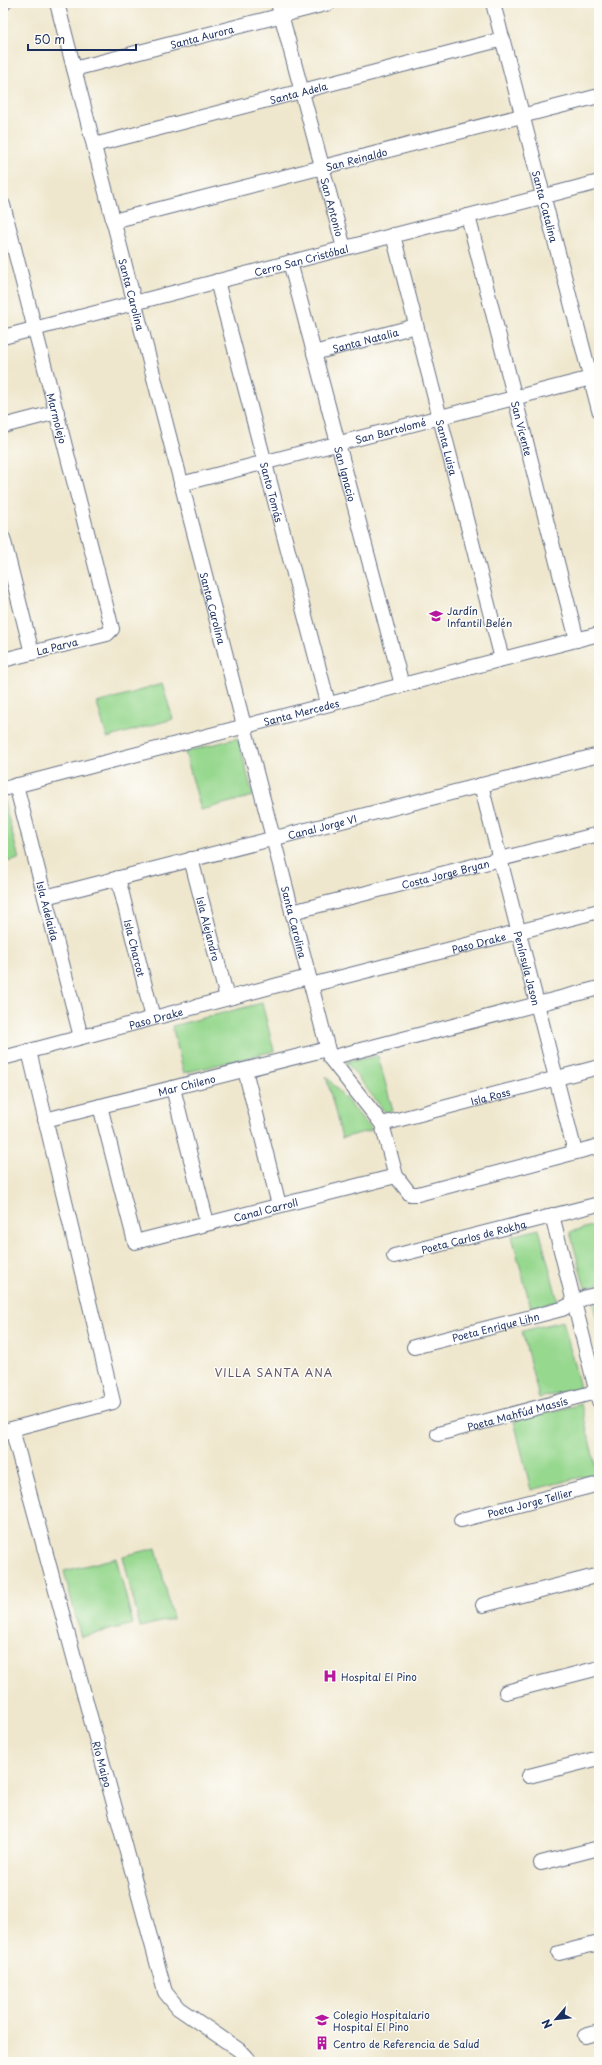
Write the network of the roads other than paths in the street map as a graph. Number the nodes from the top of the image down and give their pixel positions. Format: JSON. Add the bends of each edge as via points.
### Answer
{"nodes":[{"id":1,"x":57,"y":3,"type":"edge"},
{"id":2,"x":328,"y":3,"type":"edge"},
{"id":3,"x":493,"y":3,"type":"edge"},
{"id":4,"x":280,"y":9,"type":"edge"},
{"id":5,"x":503,"y":39,"type":"junction"},
{"id":6,"x":74,"y":69,"type":"junction"},
{"id":7,"x":302,"y":91,"type":"junction"},
{"id":8,"x":599,"y":96,"type":"edge"},
{"id":9,"x":522,"y":115,"type":"junction"},
{"id":10,"x":94,"y":145,"type":"junction"},
{"id":11,"x":322,"y":167,"type":"junction"},
{"id":12,"x":599,"y":182,"type":"edge"},
{"id":13,"x":544,"y":196,"type":"junction"},
{"id":14,"x":3,"y":205,"type":"edge"},
{"id":15,"x":468,"y":216,"type":"junction"},
{"id":16,"x":114,"y":221,"type":"junction"},
{"id":17,"x":393,"y":235,"type":"junction"},
{"id":18,"x":8,"y":248,"type":"edge"},
{"id":19,"x":344,"y":248,"type":"junction"},
{"id":20,"x":290,"y":262,"type":"junction"},
{"id":21,"x":217,"y":281,"type":"junction"},
{"id":22,"x":134,"y":302,"type":"junction"},
{"id":23,"x":416,"y":326,"type":"junction"},
{"id":24,"x":35,"y":328,"type":"junction"},
{"id":25,"x":3,"y":337,"type":"edge"},
{"id":26,"x":314,"y":353,"type":"junction"},
{"id":27,"x":595,"y":377,"type":"edge"},
{"id":28,"x":515,"y":398,"type":"junction"},
{"id":29,"x":599,"y":410,"type":"edge"},
{"id":30,"x":56,"y":412,"type":"junction"},
{"id":31,"x":440,"y":417,"type":"junction"},
{"id":32,"x":3,"y":426,"type":"edge"},
{"id":33,"x":338,"y":443,"type":"junction"},
{"id":34,"x":265,"y":462,"type":"junction"},
{"id":35,"x":181,"y":484,"type":"junction"},
{"id":36,"x":3,"y":538,"type":"edge"},
{"id":37,"x":111,"y":632,"type":"joint"},
{"id":38,"x":599,"y":634,"type":"edge"},
{"id":39,"x":577,"y":640,"type":"junction"},
{"id":40,"x":32,"y":653,"type":"junction"},
{"id":41,"x":502,"y":659,"type":"junction"},
{"id":42,"x":3,"y":660,"type":"edge"},
{"id":43,"x":402,"y":685,"type":"junction"},
{"id":44,"x":328,"y":703,"type":"junction"},
{"id":45,"x":244,"y":725,"type":"junction"},
{"id":46,"x":599,"y":755,"type":"edge"},
{"id":47,"x":481,"y":785,"type":"junction"},
{"id":48,"x":10,"y":787,"type":"edge"},
{"id":49,"x":599,"y":834,"type":"edge"},
{"id":50,"x":273,"y":839,"type":"junction"},
{"id":51,"x":191,"y":859,"type":"junction"},
{"id":52,"x":500,"y":859,"type":"junction"},
{"id":53,"x":118,"y":878,"type":"junction"},
{"id":54,"x":45,"y":897,"type":"junction"},
{"id":55,"x":599,"y":911,"type":"edge"},
{"id":56,"x":292,"y":912,"type":"junction"},
{"id":57,"x":519,"y":931,"type":"junction"},
{"id":58,"x":310,"y":981,"type":"junction"},
{"id":59,"x":599,"y":988,"type":"edge"},
{"id":60,"x":227,"y":998,"type":"junction"},
{"id":61,"x":538,"y":1004,"type":"junction"},
{"id":62,"x":153,"y":1018,"type":"junction"},
{"id":63,"x":81,"y":1037,"type":"junction"},
{"id":64,"x":29,"y":1051,"type":"junction"},
{"id":65,"x":329,"y":1054,"type":"junction"},
{"id":66,"x":3,"y":1058,"type":"edge"},
{"id":67,"x":599,"y":1066,"type":"edge"},
{"id":68,"x":245,"y":1070,"type":"junction"},
{"id":69,"x":556,"y":1078,"type":"junction"},
{"id":70,"x":173,"y":1088,"type":"junction"},
{"id":71,"x":100,"y":1106,"type":"junction"},
{"id":72,"x":45,"y":1120,"type":"junction"},
{"id":73,"x":382,"y":1124,"type":"junction"},
{"id":74,"x":599,"y":1146,"type":"edge"},
{"id":75,"x":575,"y":1152,"type":"junction"},
{"id":76,"x":396,"y":1176,"type":"junction"},
{"id":77,"x":599,"y":1204,"type":"edge"},
{"id":78,"x":279,"y":1205,"type":"junction"},
{"id":79,"x":552,"y":1215,"type":"junction"},
{"id":80,"x":207,"y":1224,"type":"junction"},
{"id":81,"x":394,"y":1256,"type":"dead end"},
{"id":82,"x":599,"y":1294,"type":"edge"},
{"id":83,"x":574,"y":1303,"type":"junction"},
{"id":84,"x":414,"y":1347,"type":"dead end"},
{"id":85,"x":598,"y":1394,"type":"edge"},
{"id":86,"x":8,"y":1430,"type":"edge"},
{"id":87,"x":438,"y":1434,"type":"dead end"},
{"id":88,"x":599,"y":1484,"type":"edge"},
{"id":89,"x":461,"y":1520,"type":"dead end"},
{"id":90,"x":599,"y":1574,"type":"edge"},
{"id":91,"x":483,"y":1605,"type":"dead end"},
{"id":92,"x":599,"y":1668,"type":"edge"},
{"id":93,"x":506,"y":1692,"type":"dead end"},
{"id":94,"x":599,"y":1758,"type":"edge"},
{"id":95,"x":529,"y":1776,"type":"dead end"},
{"id":96,"x":599,"y":1848,"type":"edge"},
{"id":97,"x":541,"y":1864,"type":"dead end"},
{"id":98,"x":599,"y":1942,"type":"edge"},
{"id":99,"x":559,"y":1953,"type":"dead end"},
{"id":100,"x":599,"y":2032,"type":"edge"},
{"id":101,"x":585,"y":2036,"type":"dead end"},
{"id":102,"x":250,"y":2062,"type":"edge"}],
"edges":[{"from":1,"to":6,"type":"street","name":"Santa Carolina"},
{"from":2,"to":4,"type":"street","name":"Santa Aurora"},
{"from":3,"to":5,"type":"street","name":"Santa Catalina"},
{"from":4,"to":6,"type":"street","name":"Santa Aurora"},
{"from":4,"to":7,"type":"street","name":"San Antonio"},
{"from":5,"to":7,"type":"street","name":"Santa Adela"},
{"from":5,"to":9,"type":"street","name":"Santa Catalina"},
{"from":6,"to":10,"type":"street","name":"Santa Carolina"},
{"from":7,"to":10,"type":"street","name":"Santa Adela"},
{"from":7,"to":11,"type":"street","name":"San Antonio"},
{"from":8,"to":9,"type":"street","name":"San Reinaldo"},
{"from":9,"to":11,"type":"street","name":"San Reinaldo"},
{"from":9,"to":13,"type":"street","name":"Santa Catalina"},
{"from":10,"to":16,"type":"street","name":"Santa Carolina"},
{"from":11,"to":16,"type":"street","name":"San Reinaldo"},
{"from":11,"to":19,"type":"street","name":"San Antonio"},
{"from":12,"to":13,"type":"street","name":"Cerro San Cristóbal"},
{"from":13,"to":15,"type":"street","name":"Cerro San Cristóbal"},
{"from":13,"to":27,"type":"street","name":"Santa Catalina"},
{"from":14,"to":18,"type":"street","name":"Marmolejo"},
{"from":15,"to":17,"type":"street","name":"Cerro San Cristóbal"},
{"from":15,"to":28,"type":"street","name":"San Vicente"},
{"from":16,"to":22,"type":"street","name":"Santa Carolina"},
{"from":17,"to":19,"type":"street","name":"Cerro San Cristóbal"},
{"from":17,"to":23,"type":"street","name":"Santa Luisa"},
{"from":18,"to":24,"type":"street","name":"Marmolejo"},
{"from":19,"to":20,"type":"street","name":"Cerro San Cristóbal"},
{"from":20,"to":21,"type":"street","name":"Cerro San Cristóbal"},
{"from":20,"to":26,"type":"street","name":"San Ignacio"},
{"from":21,"to":22,"type":"street","name":"Cerro San Cristóbal"},
{"from":21,"to":34,"type":"street","name":"Santo Tomás"},
{"from":22,"to":24,"type":"street","name":"Cerro San Cristóbal"},
{"from":22,"to":35,"type":"street","name":"Santa Carolina"},
{"from":23,"to":26,"type":"street","name":"Santa Natalia"},
{"from":23,"to":31,"type":"street","name":"Santa Luisa"},
{"from":24,"to":25,"type":"street","name":"Cerro San Cristóbal"},
{"from":24,"to":30,"type":"street","name":"Marmolejo"},
{"from":26,"to":33,"type":"street","name":"San Ignacio"},
{"from":27,"to":28,"type":"street","name":"San Bartolomé"},
{"from":27,"to":29,"type":"street","name":"Santa Catalina"},
{"from":28,"to":31,"type":"street","name":"San Bartolomé"},
{"from":28,"to":39,"type":"street","name":"San Vicente"},
{"from":30,"to":32,"type":"street"},
{"from":30,"to":37,"type":"street","name":"Marmolejo"},
{"from":31,"to":33,"type":"street","name":"San Bartolomé"},
{"from":31,"to":41,"type":"street","name":"Santa Luisa"},
{"from":33,"to":34,"type":"street","name":"San Bartolomé"},
{"from":33,"to":43,"type":"street","name":"San Ignacio"},
{"from":34,"to":35,"type":"street","name":"San Bartolomé"},
{"from":34,"to":44,"type":"street","name":"Santo Tomás"},
{"from":35,"to":45,"type":"street","name":"Santa Carolina"},
{"from":36,"to":40,"type":"street"},
{"from":37,"to":40,"type":"street","name":"La Parva"},
{"from":38,"to":39,"type":"street","name":"Santa Mercedes"},
{"from":39,"to":41,"type":"street","name":"Santa Mercedes"},
{"from":40,"to":42,"type":"street","name":"La Parva"},
{"from":41,"to":43,"type":"street","name":"Santa Mercedes"},
{"from":43,"to":44,"type":"street","name":"Santa Mercedes"},
{"from":44,"to":45,"type":"street","name":"Santa Mercedes"},
{"from":45,"to":48,"type":"street","name":"Santa Mercedes"},
{"from":45,"to":50,"type":"street","name":"Santa Carolina"},
{"from":46,"to":47,"type":"street","name":"Canal Jorge VI"},
{"from":47,"to":50,"type":"street","name":"Canal Jorge VI"},
{"from":47,"to":52,"type":"street","name":"Península Jason"},
{"from":48,"to":54,"type":"street","name":"Isla Adelaida"},
{"from":49,"to":52,"type":"street","name":"Costa Jorge Bryan"},
{"from":50,"to":51,"type":"street","name":"Canal Jorge VI"},
{"from":50,"to":56,"type":"street","name":"Santa Carolina"},
{"from":51,"to":53,"type":"street","name":"Canal Jorge VI"},
{"from":51,"to":60,"type":"street","name":"Isla Alejandro"},
{"from":52,"to":56,"type":"street","name":"Costa Jorge Bryan"},
{"from":52,"to":57,"type":"street","name":"Península Jason"},
{"from":53,"to":54,"type":"street","name":"Canal Jorge VI"},
{"from":53,"to":62,"type":"street","name":"Isla Charcot"},
{"from":54,"to":63,"type":"street","name":"Isla Adelaida"},
{"from":55,"to":57,"type":"street","name":"Paso Drake"},
{"from":56,"to":58,"type":"street","name":"Santa Carolina"},
{"from":57,"to":58,"type":"street","name":"Paso Drake"},
{"from":57,"to":61,"type":"street","name":"Península Jason"},
{"from":58,"to":60,"type":"street","name":"Paso Drake"},
{"from":58,"to":65,"type":"street","name":"Santa Carolina"},
{"from":59,"to":61,"type":"street","name":"Mar Chileno"},
{"from":60,"to":62,"type":"street","name":"Paso Drake"},
{"from":61,"to":65,"type":"street","name":"Mar Chileno"},
{"from":61,"to":69,"type":"street","name":"Península Jason"},
{"from":62,"to":63,"type":"street","name":"Paso Drake"},
{"from":63,"to":64,"type":"street","name":"Paso Drake"},
{"from":64,"to":66,"type":"street","name":"Paso Drake"},
{"from":64,"to":72,"type":"street"},
{"from":65,"to":68,"type":"street","name":"Mar Chileno"},
{"from":65,"to":73,"type":"street","name":"Santa Carolina"},
{"from":67,"to":69,"type":"street","name":"Isla Ross"},
{"from":68,"to":70,"type":"street","name":"Mar Chileno"},
{"from":68,"to":78,"type":"street"},
{"from":69,"to":73,"type":"street","name":"Isla Ross"},
{"from":69,"to":75,"type":"street","name":"Península Jason"},
{"from":70,"to":71,"type":"street","name":"Mar Chileno"},
{"from":70,"to":80,"type":"street"},
{"from":71,"to":72,"type":"street","name":"Mar Chileno"},
{"from":71,"to":80,"type":"street","name":"Canal Carroll","via":[[135,1242]]},
{"from":72,"to":86,"type":"street","via":[[113,1402]]},
{"from":73,"to":76,"type":"street","name":"Santa Carolina"},
{"from":74,"to":75,"type":"street"},
{"from":75,"to":76,"type":"street","name":"Santa Carolina","via":[[418,1194],[410,1194]]},
{"from":76,"to":78,"type":"street","name":"Canal Carroll"},
{"from":77,"to":79,"type":"street","name":"Poeta Carlos de Rokha"},
{"from":78,"to":80,"type":"street","name":"Canal Carroll"},
{"from":79,"to":81,"type":"street","name":"Poeta Carlos de Rokha"},
{"from":79,"to":83,"type":"street"},
{"from":82,"to":83,"type":"street","name":"Poeta Enrique Lihn"},
{"from":83,"to":84,"type":"street","name":"Poeta Enrique Lihn"},
{"from":83,"to":85,"type":"street"},
{"from":85,"to":87,"type":"street","name":"Poeta Mahfúd Massís"},
{"from":86,"to":102,"type":"street","name":"Río Maipo","via":[[165,1992],[178,2008],[239,2050]]},
{"from":88,"to":89,"type":"street","name":"Poeta Jorge Tellier"},
{"from":90,"to":91,"type":"street"},
{"from":92,"to":93,"type":"street"},
{"from":94,"to":95,"type":"street"},
{"from":96,"to":97,"type":"street"},
{"from":98,"to":99,"type":"street"},
{"from":100,"to":101,"type":"street"}]}
